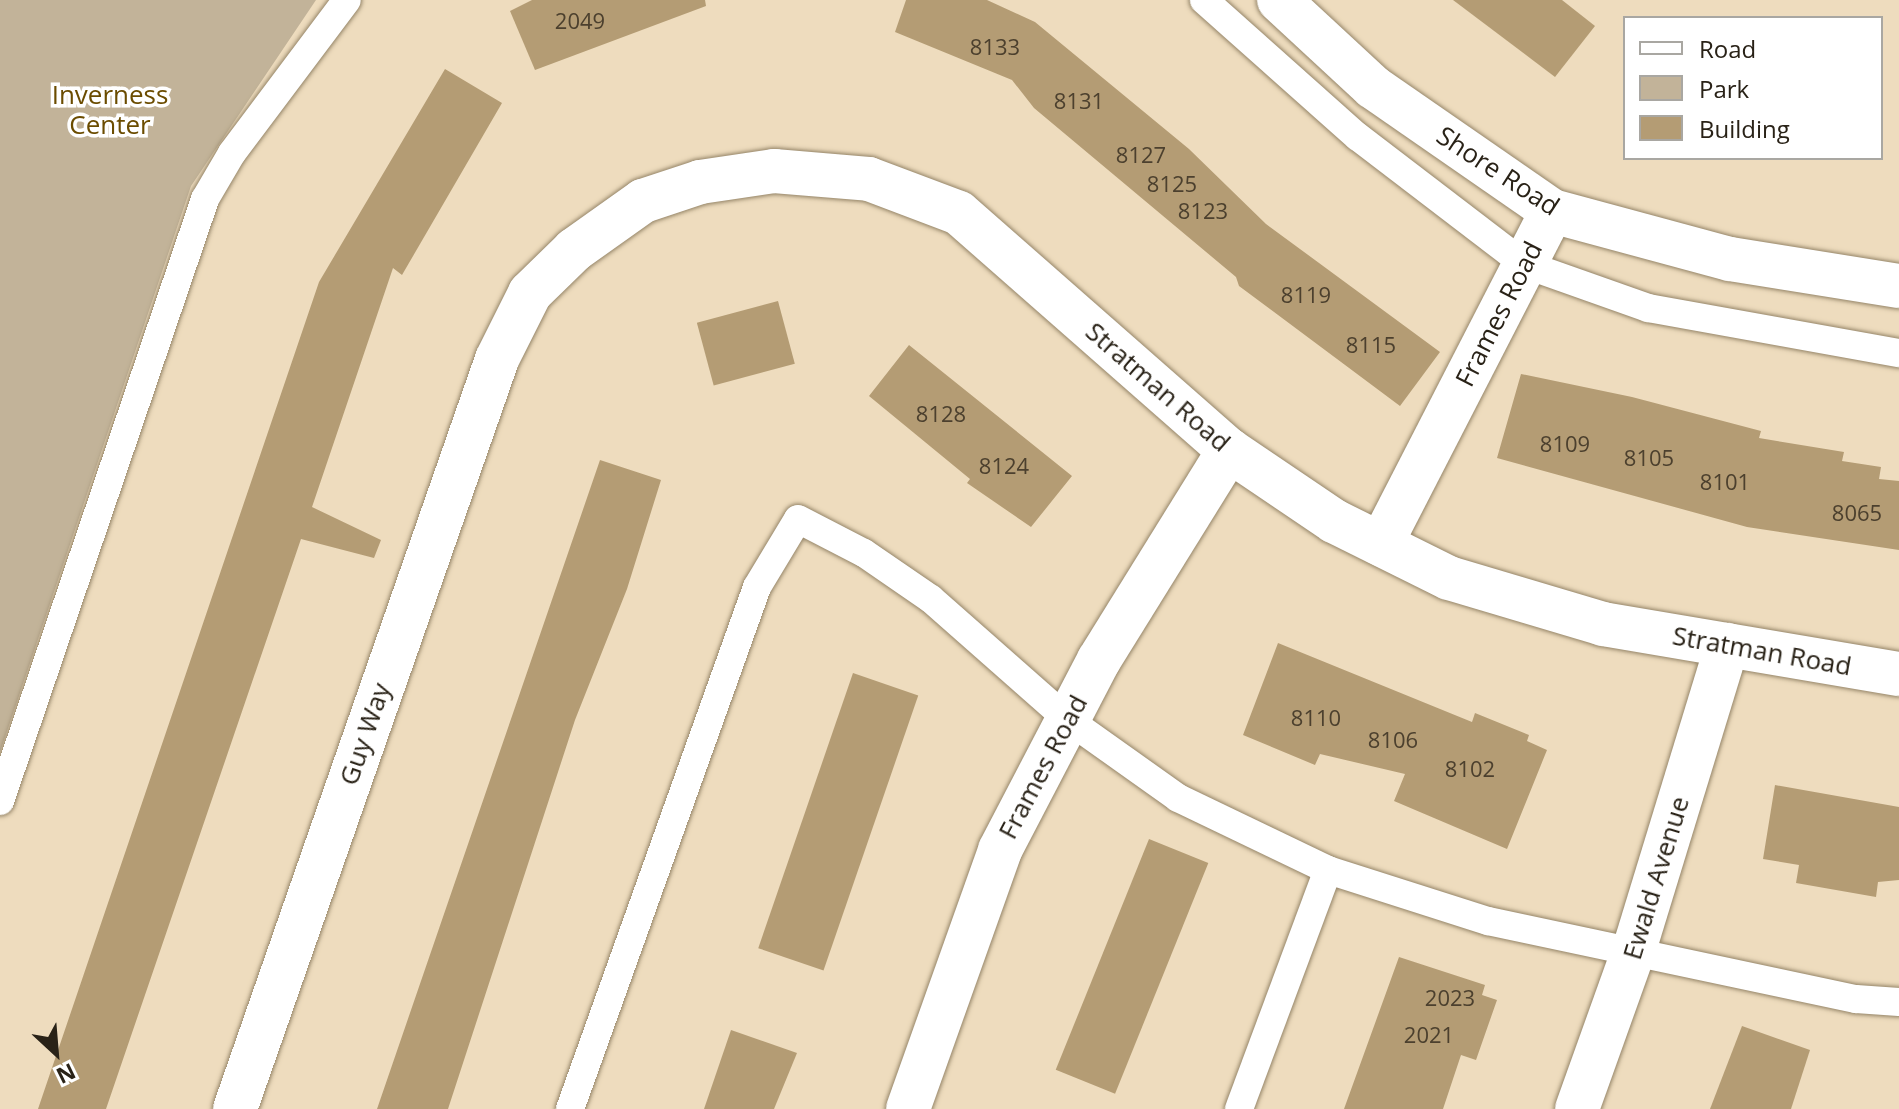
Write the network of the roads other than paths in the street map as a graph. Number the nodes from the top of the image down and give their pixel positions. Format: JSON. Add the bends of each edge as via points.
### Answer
{"nodes":[{"id":1,"x":347,"y":0,"type":"edge"},
{"id":2,"x":1204,"y":0,"type":"edge"},
{"id":3,"x":1279,"y":0,"type":"edge"},
{"id":4,"x":1552,"y":211,"type":"junction"},
{"id":5,"x":1524,"y":264,"type":"junction"},
{"id":6,"x":1899,"y":286,"type":"edge"},
{"id":7,"x":1899,"y":353,"type":"edge"},
{"id":8,"x":497,"y":359,"type":"joint"},
{"id":9,"x":1229,"y":450,"type":"junction"},
{"id":10,"x":1381,"y":544,"type":"junction"},
{"id":11,"x":1727,"y":645,"type":"junction"},
{"id":12,"x":1899,"y":674,"type":"edge"},
{"id":13,"x":1067,"y":719,"type":"junction"},
{"id":14,"x":0,"y":801,"type":"edge"},
{"id":15,"x":1328,"y":870,"type":"junction"},
{"id":16,"x":1634,"y":950,"type":"junction"},
{"id":17,"x":1899,"y":1002,"type":"edge"},
{"id":18,"x":235,"y":1109,"type":"edge"},
{"id":19,"x":570,"y":1109,"type":"edge"},
{"id":20,"x":908,"y":1109,"type":"edge"},
{"id":21,"x":1239,"y":1109,"type":"edge"},
{"id":22,"x":1577,"y":1109,"type":"edge"}],
"edges":[{"from":1,"to":14,"type":"lane","via":[[232,153],[205,199]]},
{"from":2,"to":5,"type":"lane","via":[[1358,137]]},
{"from":3,"to":4,"type":"street","name":"Shore Road","via":[[1373,87]]},
{"from":4,"to":5,"type":"street","name":"Frames Road"},
{"from":4,"to":6,"type":"street","name":"Shore Road","via":[[1730,259]]},
{"from":5,"to":7,"type":"lane","via":[[1648,308]]},
{"from":5,"to":10,"type":"street","name":"Frames Road"},
{"from":8,"to":9,"type":"street","name":"Stratman Road","via":[[530,293],[574,250],[643,201],[700,182],[774,171],[869,179],[959,213]]},
{"from":8,"to":18,"type":"street","name":"Guy Way"},
{"from":9,"to":10,"type":"street","name":"Stratman Road","via":[[1334,521]]},
{"from":9,"to":13,"type":"street","name":"Frames Road"},
{"from":10,"to":11,"type":"street","name":"Stratman Road","via":[[1449,578],[1512,600],[1603,624]]},
{"from":11,"to":12,"type":"street","name":"Stratman Road"},
{"from":11,"to":16,"type":"street","name":"Ewald Avenue"},
{"from":13,"to":15,"type":"lane","via":[[1178,798]]},
{"from":13,"to":19,"type":"lane","via":[[931,599],[864,553],[798,519],[757,587]]},
{"from":13,"to":20,"type":"street","name":"Frames Road","via":[[1000,850]]},
{"from":15,"to":16,"type":"lane","via":[[1488,921]]},
{"from":15,"to":21,"type":"lane"},
{"from":16,"to":17,"type":"lane","via":[[1856,999]]},
{"from":16,"to":22,"type":"street","name":"Ewald Avenue"}]}
